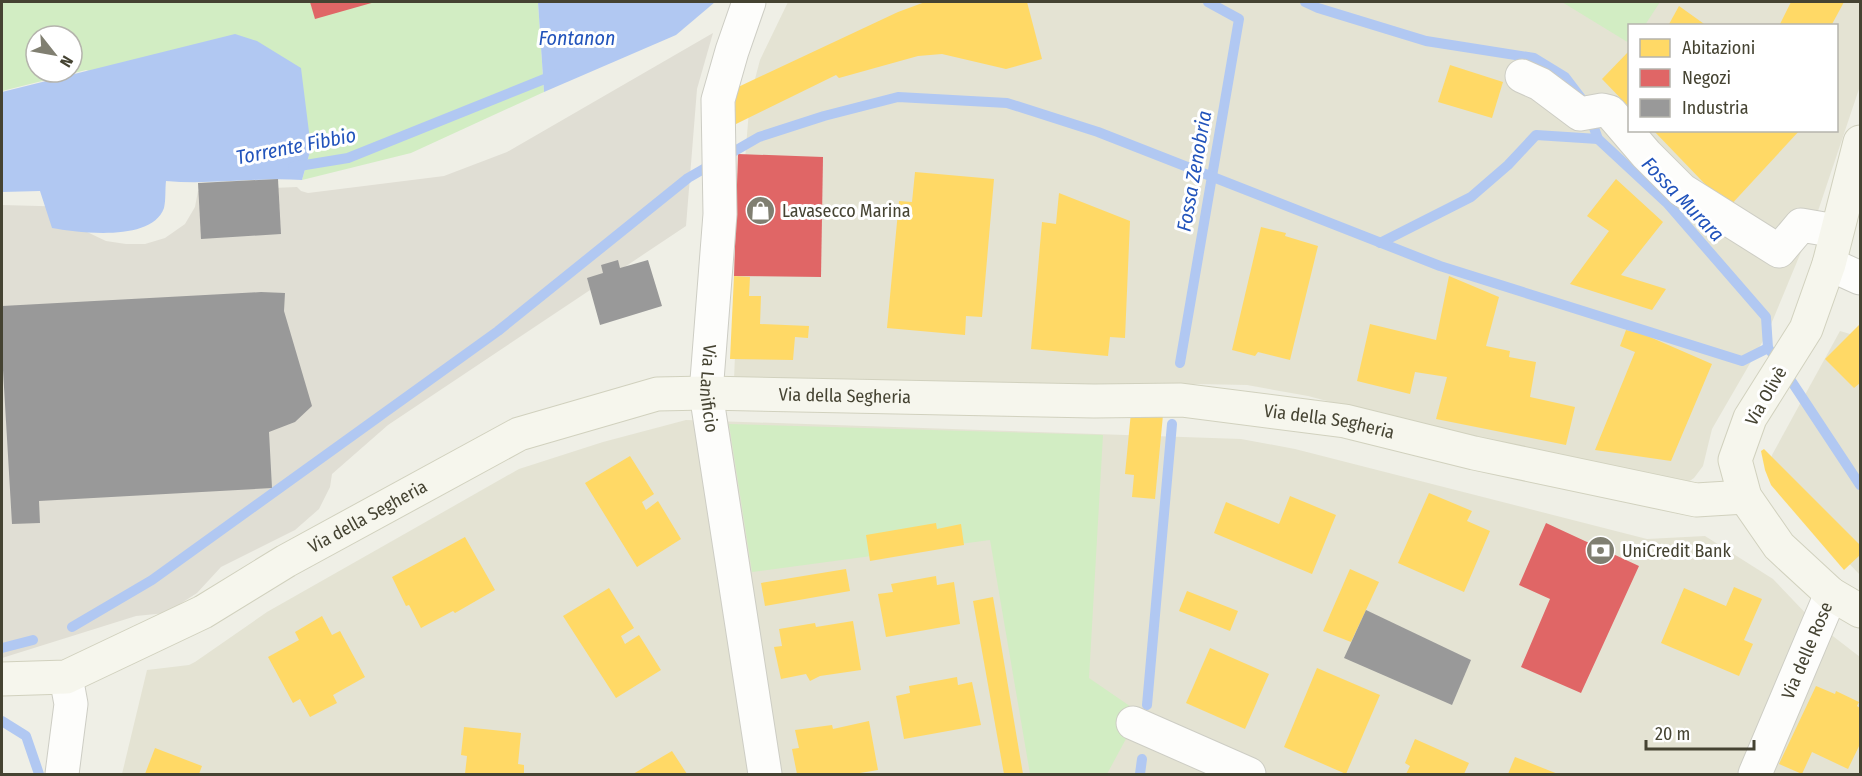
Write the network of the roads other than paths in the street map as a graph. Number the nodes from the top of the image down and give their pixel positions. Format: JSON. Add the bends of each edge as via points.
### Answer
{"nodes":[{"id":1,"x":749,"y":2,"type":"edge"},
{"id":2,"x":1522,"y":76,"type":"dead end"},
{"id":3,"x":1860,"y":142,"type":"edge"},
{"id":4,"x":1836,"y":231,"type":"junction"},
{"id":5,"x":1829,"y":264,"type":"junction"},
{"id":6,"x":1860,"y":278,"type":"edge"},
{"id":7,"x":706,"y":393,"type":"junction"},
{"id":8,"x":1745,"y":497,"type":"junction"},
{"id":9,"x":1830,"y":594,"type":"junction"},
{"id":10,"x":1860,"y":611,"type":"edge"},
{"id":11,"x":66,"y":677,"type":"junction"},
{"id":12,"x":2,"y":679,"type":"edge"},
{"id":13,"x":1133,"y":723,"type":"dead end"},
{"id":14,"x":62,"y":774,"type":"edge"},
{"id":15,"x":765,"y":774,"type":"edge"},
{"id":16,"x":1250,"y":774,"type":"edge"},
{"id":17,"x":1755,"y":774,"type":"edge"}],
"edges":[{"from":1,"to":7,"type":"street","name":"Via Lanificio","via":[[718,100],[720,214]]},
{"from":2,"to":4,"type":"street","via":[[1540,84],[1580,114],[1610,112],[1682,190],[1779,251],[1801,225]]},
{"from":3,"to":4,"type":"street","name":"Via Olivè"},
{"from":4,"to":5,"type":"street","name":"Via Olivè"},
{"from":5,"to":6,"type":"street"},
{"from":5,"to":8,"type":"street","name":"Via Olivè","via":[[1806,330],[1750,418],[1735,460]]},
{"from":7,"to":8,"type":"street","name":"Via della Segheria","via":[[1181,400],[1346,421],[1474,453],[1696,500]]},
{"from":7,"to":11,"type":"street","name":"Via della Segheria","via":[[657,394],[519,434],[286,561],[203,612]]},
{"from":7,"to":15,"type":"street","name":"Via Lanificio"},
{"from":8,"to":9,"type":"street","name":"Via Olivè","via":[[1779,546]]},
{"from":9,"to":10,"type":"street","name":"Via Olivè"},
{"from":9,"to":17,"type":"street","name":"Via delle Rose"},
{"from":11,"to":12,"type":"street","name":"Via della Segheria"},
{"from":11,"to":14,"type":"street","via":[[71,704]]},
{"from":13,"to":16,"type":"street"}]}
